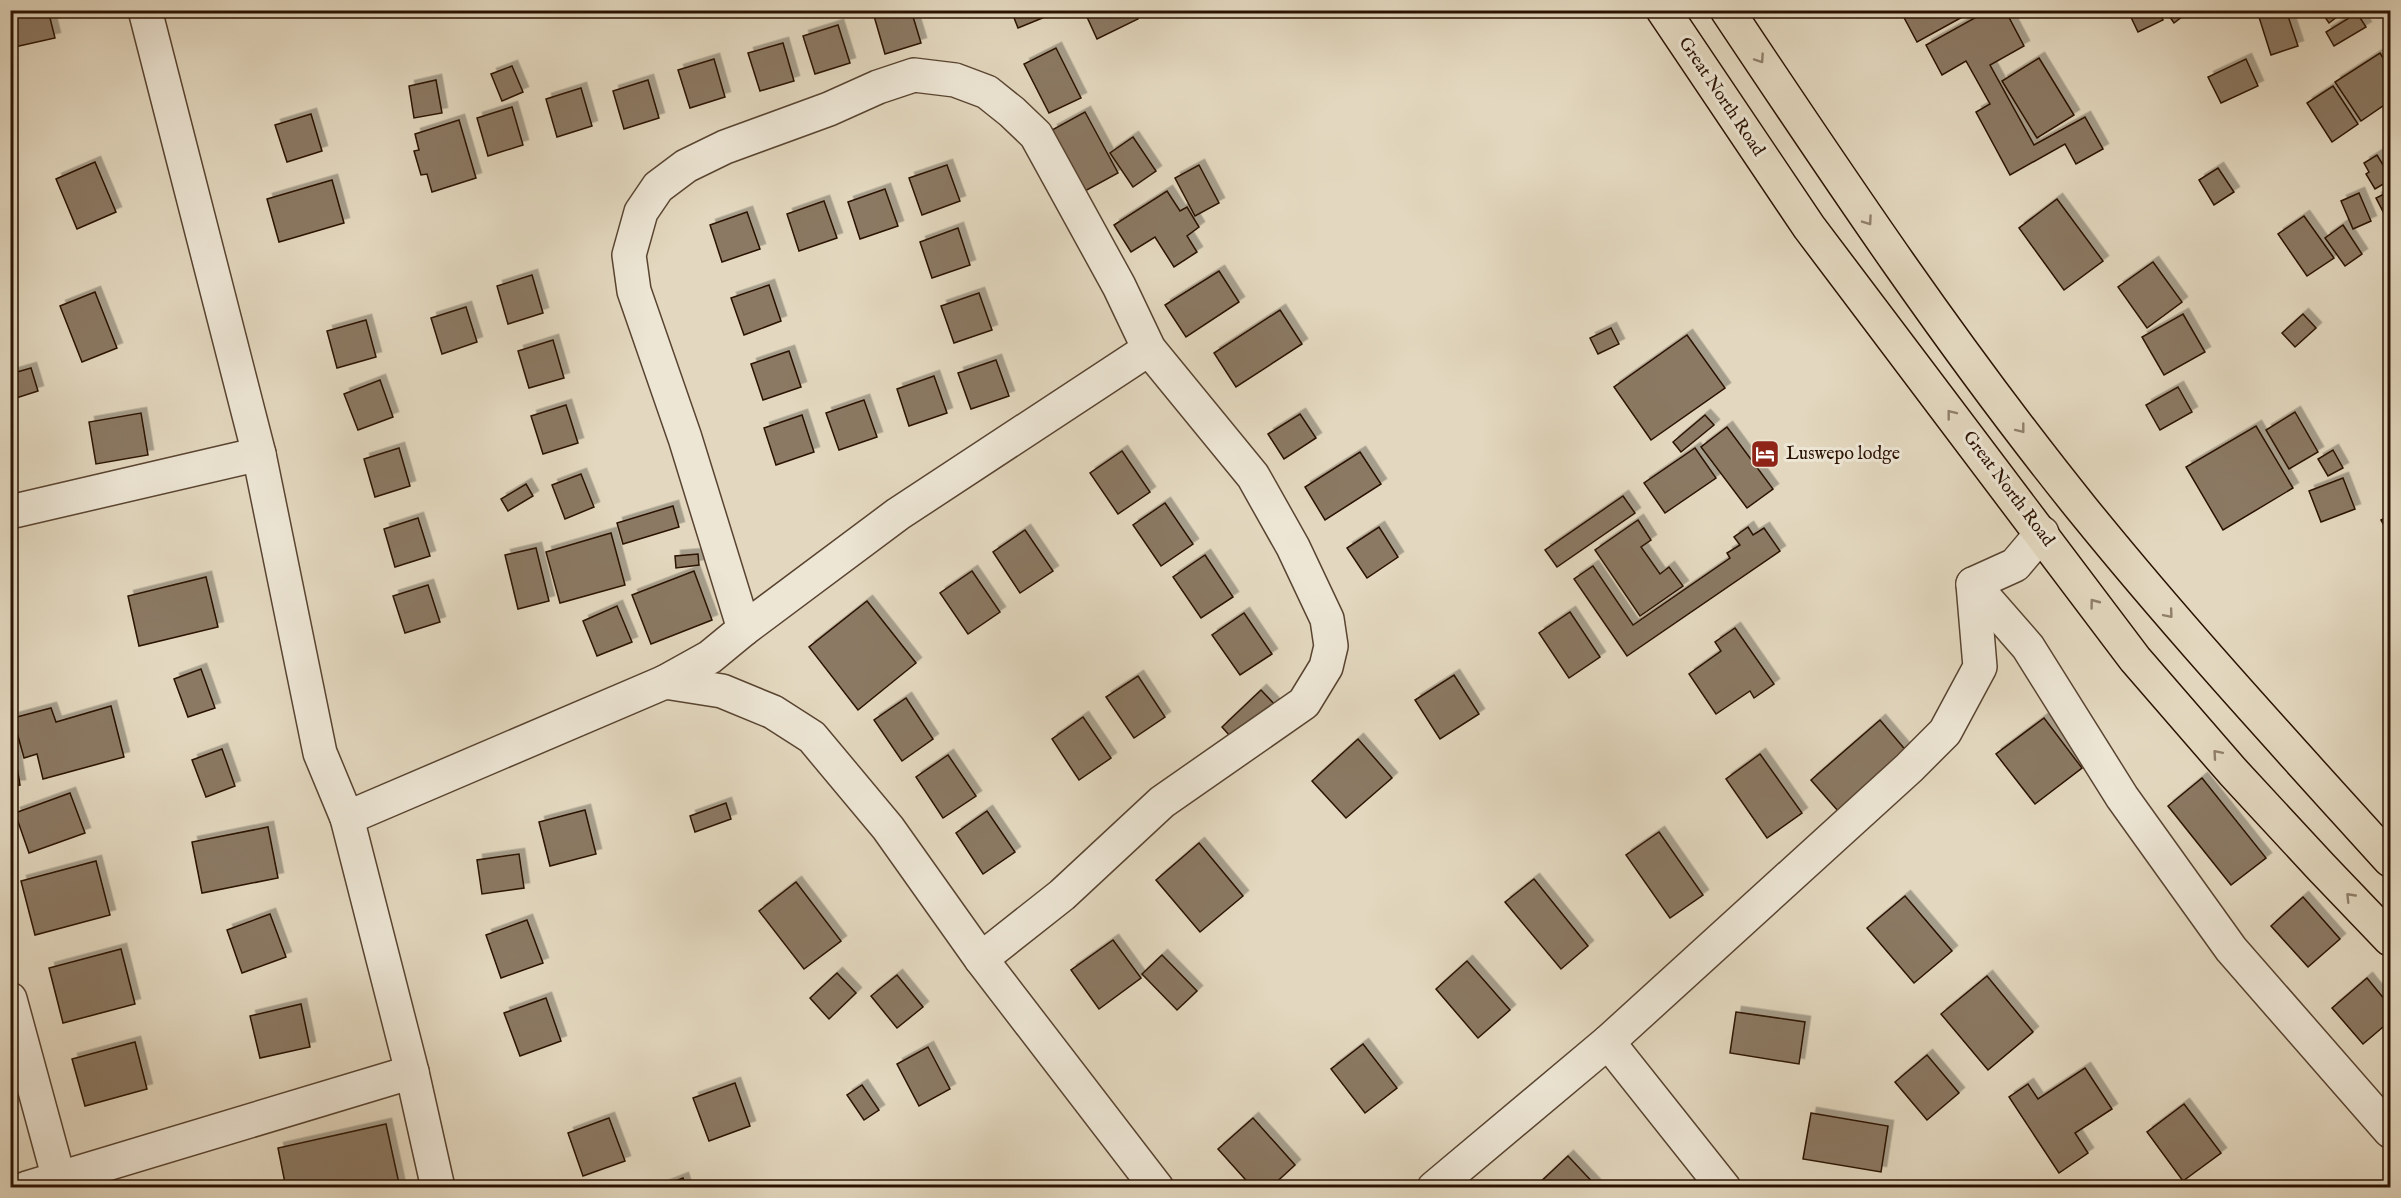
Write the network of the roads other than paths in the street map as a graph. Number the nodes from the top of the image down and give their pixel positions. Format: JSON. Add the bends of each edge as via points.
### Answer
{"nodes":[{"id":1,"x":145,"y":10,"type":"edge"},
{"id":2,"x":1663,"y":10,"type":"edge"},
{"id":3,"x":1727,"y":10,"type":"edge"},
{"id":4,"x":1149,"y":349,"type":"junction"},
{"id":5,"x":259,"y":454,"type":"junction"},
{"id":6,"x":10,"y":512,"type":"edge"},
{"id":7,"x":2042,"y":533,"type":"junction"},
{"id":8,"x":1973,"y":585,"type":"junction"},
{"id":9,"x":744,"y":629,"type":"junction"},
{"id":10,"x":665,"y":682,"type":"junction"},
{"id":11,"x":347,"y":818,"type":"junction"},
{"id":12,"x":2391,"y":860,"type":"edge"},
{"id":13,"x":2391,"y":939,"type":"edge"},
{"id":14,"x":981,"y":959,"type":"junction"},
{"id":15,"x":10,"y":999,"type":"edge"},
{"id":16,"x":1608,"y":1042,"type":"junction"},
{"id":17,"x":412,"y":1072,"type":"junction"},
{"id":18,"x":2391,"y":1131,"type":"edge"},
{"id":19,"x":59,"y":1179,"type":"junction"},
{"id":20,"x":27,"y":1188,"type":"edge"},
{"id":21,"x":438,"y":1188,"type":"edge"},
{"id":22,"x":1157,"y":1188,"type":"edge"},
{"id":23,"x":1434,"y":1188,"type":"edge"},
{"id":24,"x":1724,"y":1188,"type":"edge"}],
"edges":[{"from":1,"to":5,"type":"street"},
{"from":7,"to":2,"type":"highway","name":"Great North Road","one_way":true,"via":[[1809,228]]},
{"from":3,"to":12,"type":"highway","one_way":true,"via":[[1900,268],[2081,508],[2179,626]]},
{"from":4,"to":9,"type":"street","via":[[898,514]]},
{"from":4,"to":9,"type":"street","via":[[1036,135],[987,92],[955,80],[914,75],[725,147],[686,166],[658,187],[641,212],[629,255],[634,291],[685,438]]},
{"from":4,"to":14,"type":"street","via":[[1252,476],[1293,547],[1327,619],[1331,646],[1326,667],[1304,703],[1162,802],[1062,895]]},
{"from":5,"to":6,"type":"street"},
{"from":5,"to":11,"type":"street","via":[[320,753]]},
{"from":7,"to":8,"type":"street","via":[[2015,565]]},
{"from":13,"to":7,"type":"highway","name":"Great North Road","one_way":true,"via":[[2233,772],[2135,659]]},
{"from":8,"to":16,"type":"street","via":[[1980,667],[1946,732]]},
{"from":8,"to":18,"type":"street","via":[[2028,647],[2122,797],[2230,949]]},
{"from":9,"to":10,"type":"street","via":[[710,657]]},
{"from":10,"to":11,"type":"street"},
{"from":10,"to":14,"type":"street","via":[[722,691],[773,712],[812,737],[888,828]]},
{"from":11,"to":17,"type":"street"},
{"from":14,"to":22,"type":"street"},
{"from":15,"to":19,"type":"street"},
{"from":16,"to":23,"type":"street"},
{"from":16,"to":24,"type":"street"},
{"from":17,"to":19,"type":"street"},
{"from":17,"to":21,"type":"street"},
{"from":19,"to":20,"type":"street"}]}
